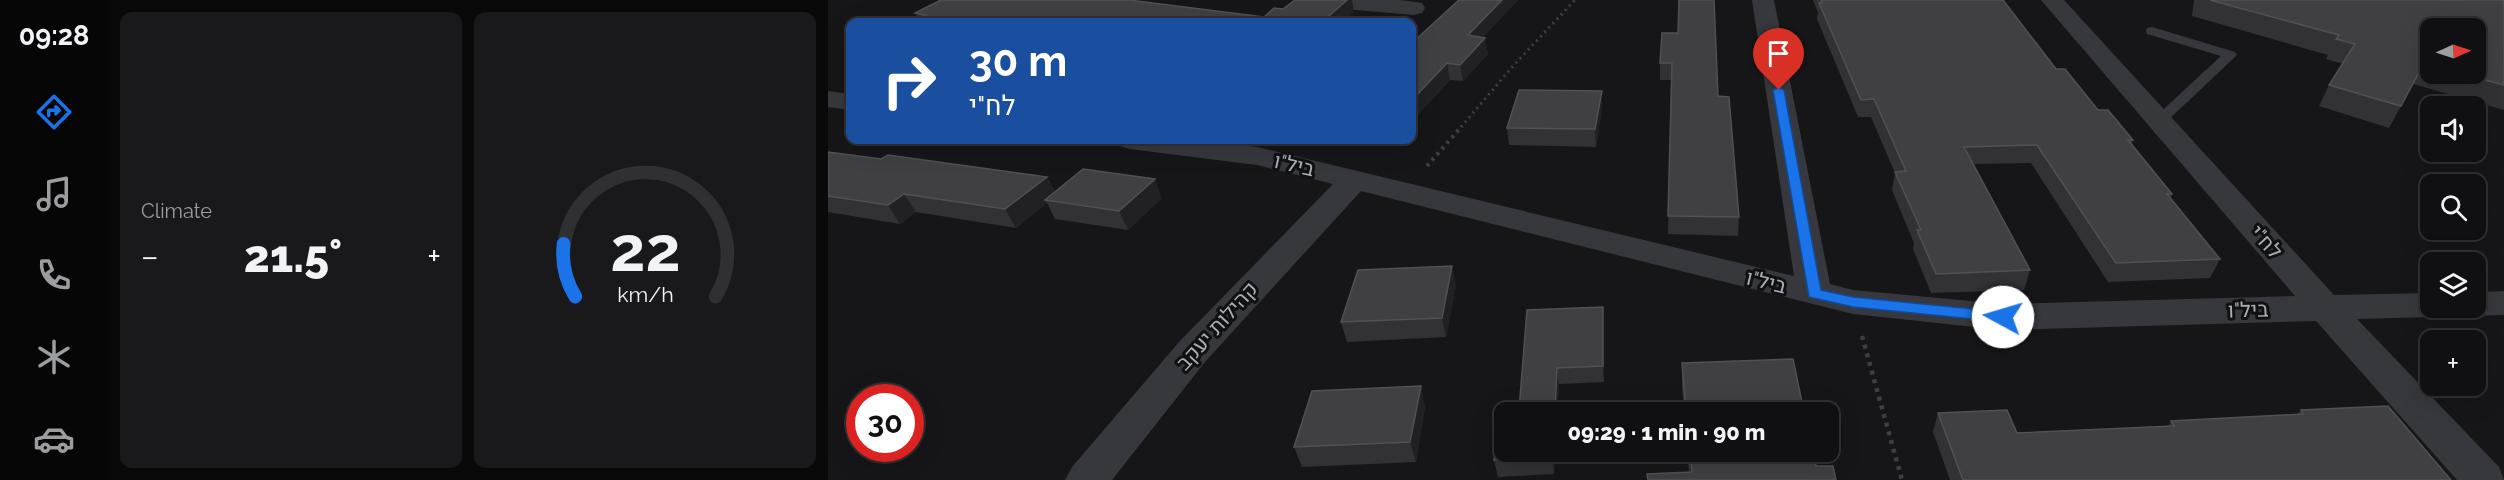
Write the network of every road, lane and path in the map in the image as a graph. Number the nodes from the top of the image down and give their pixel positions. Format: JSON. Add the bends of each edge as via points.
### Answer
{"nodes":[{"id":1,"x":1320,"y":0,"type":"edge"},
{"id":2,"x":1575,"y":0,"type":"edge"},
{"id":3,"x":1763,"y":0,"type":"edge"},
{"id":4,"x":2052,"y":0,"type":"edge"},
{"id":5,"x":1412,"y":10,"type":"edge"},
{"id":6,"x":2152,"y":31,"type":"dead end"},
{"id":7,"x":828,"y":99,"type":"edge"},
{"id":8,"x":846,"y":101,"type":"edge"},
{"id":9,"x":2159,"y":121,"type":"junction"},
{"id":10,"x":1198,"y":144,"type":"edge"},
{"id":11,"x":1266,"y":148,"type":"edge"},
{"id":12,"x":1355,"y":179,"type":"junction"},
{"id":13,"x":1405,"y":192,"type":"junction"},
{"id":14,"x":1814,"y":294,"type":"junction"},
{"id":15,"x":1853,"y":302,"type":"junction"},
{"id":16,"x":2504,"y":303,"type":"edge"},
{"id":17,"x":2486,"y":304,"type":"edge"},
{"id":18,"x":2420,"y":305,"type":"edge"},
{"id":19,"x":2325,"y":308,"type":"junction"},
{"id":20,"x":1087,"y":480,"type":"edge"},
{"id":21,"x":1902,"y":480,"type":"edge"},
{"id":22,"x":2484,"y":480,"type":"edge"}],
"edges":[{"from":1,"to":5,"type":"street"},
{"from":2,"to":13,"type":"path"},
{"from":3,"to":14,"type":"street"},
{"from":4,"to":9,"type":"street","name":"לח\"י"},
{"from":6,"to":9,"type":"lane","via":[[2230,55]]},
{"from":7,"to":8,"type":"street"},
{"from":9,"to":19,"type":"street","name":"לח\"י"},
{"from":10,"to":11,"type":"street","name":"ביל\"ו"},
{"from":11,"to":12,"type":"street","name":"ביל\"ו"},
{"from":12,"to":13,"type":"street","name":"ביל\"ו"},
{"from":12,"to":20,"type":"street","name":"קהילות יעקב","via":[[1192,352]]},
{"from":13,"to":14,"type":"street","name":"ביל\"ו"},
{"from":14,"to":15,"type":"street","name":"ביל\"ו"},
{"from":15,"to":19,"type":"street","name":"ביל\"ו","via":[[2003,317]]},
{"from":15,"to":21,"type":"path"},
{"from":16,"to":17,"type":"street"},
{"from":18,"to":19,"type":"street","name":"ביל\"ו"},
{"from":19,"to":22,"type":"street","name":"לח\"י"}]}
